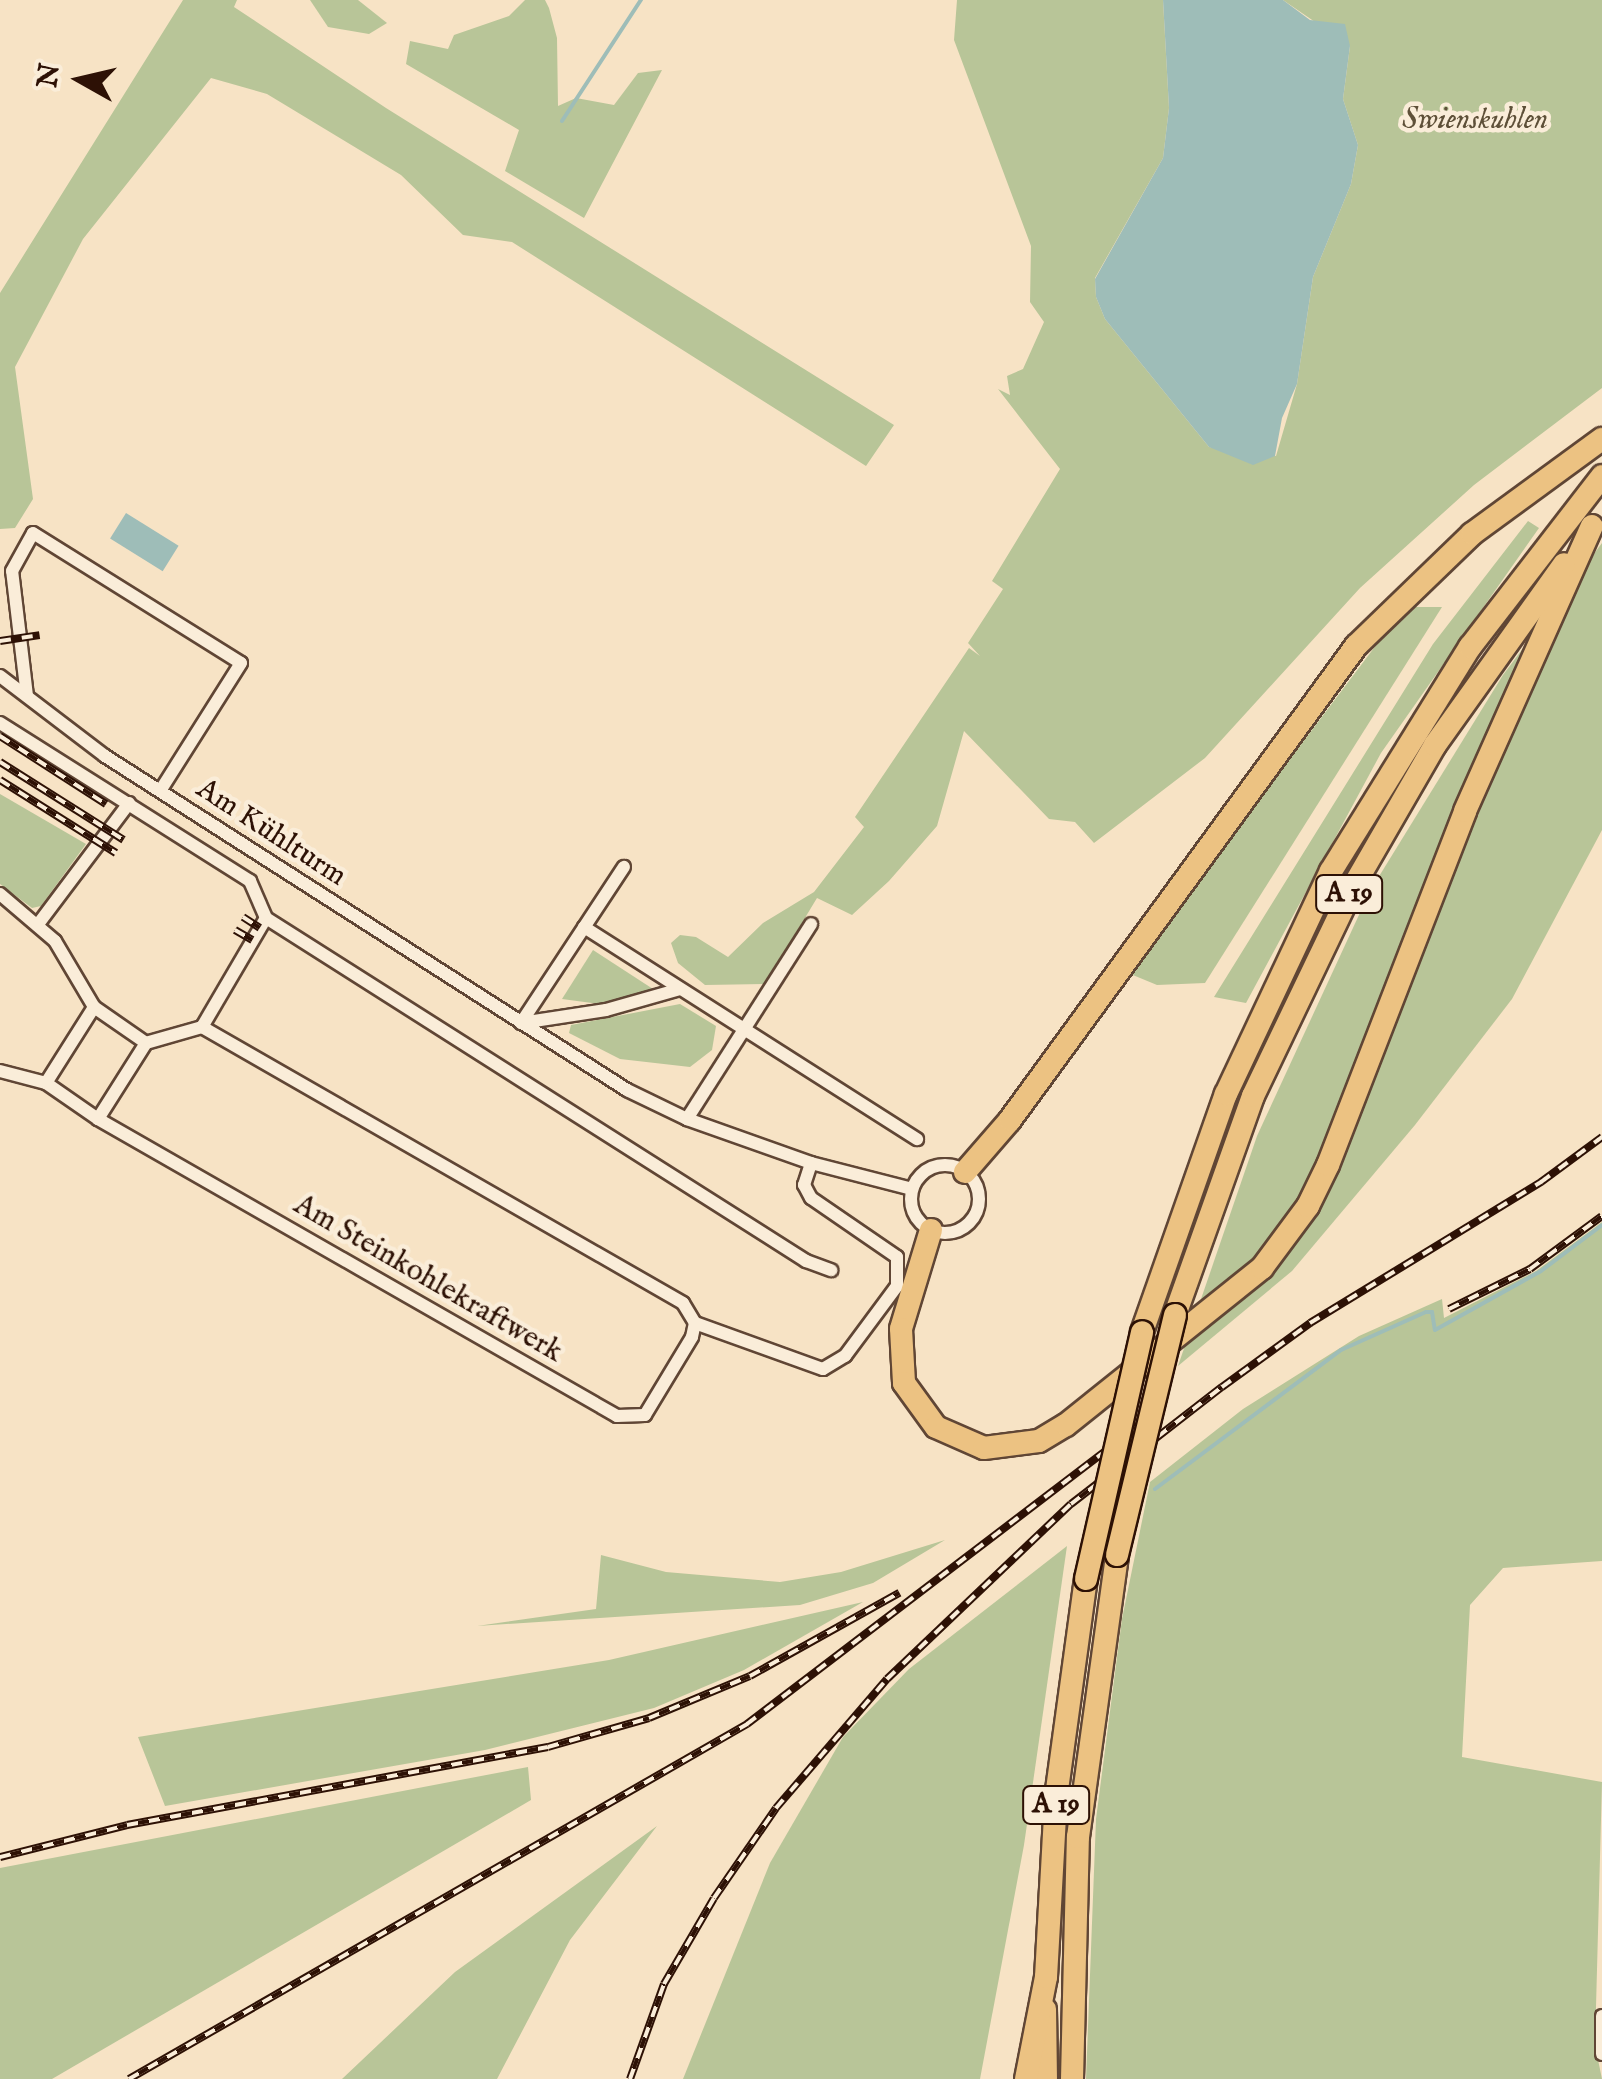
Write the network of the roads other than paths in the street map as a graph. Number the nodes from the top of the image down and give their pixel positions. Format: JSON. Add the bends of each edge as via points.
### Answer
{"nodes":[{"id":1,"x":1602,"y":439,"type":"edge"},
{"id":2,"x":1602,"y":476,"type":"edge"},
{"id":3,"x":1597,"y":521,"type":"edge"},
{"id":4,"x":0,"y":676,"type":"edge"},
{"id":5,"x":28,"y":696,"type":"junction"},
{"id":6,"x":0,"y":723,"type":"edge"},
{"id":7,"x":160,"y":791,"type":"junction"},
{"id":8,"x":129,"y":804,"type":"junction"},
{"id":9,"x":624,"y":867,"type":"dead end"},
{"id":10,"x":0,"y":894,"type":"edge"},
{"id":11,"x":266,"y":918,"type":"junction"},
{"id":12,"x":39,"y":923,"type":"junction"},
{"id":13,"x":811,"y":924,"type":"dead end"},
{"id":14,"x":584,"y":927,"type":"junction"},
{"id":15,"x":680,"y":989,"type":"junction"},
{"id":16,"x":94,"y":1007,"type":"junction"},
{"id":17,"x":521,"y":1022,"type":"junction"},
{"id":18,"x":202,"y":1027,"type":"junction"},
{"id":19,"x":742,"y":1032,"type":"junction"},
{"id":20,"x":146,"y":1043,"type":"junction"},
{"id":21,"x":4,"y":1067,"type":"edge"},
{"id":22,"x":46,"y":1083,"type":"junction"},
{"id":23,"x":98,"y":1119,"type":"junction"},
{"id":24,"x":687,"y":1119,"type":"junction"},
{"id":25,"x":917,"y":1140,"type":"dead end"},
{"id":26,"x":812,"y":1163,"type":"junction"},
{"id":27,"x":965,"y":1172,"type":"junction"},
{"id":28,"x":912,"y":1189,"type":"junction"},
{"id":29,"x":931,"y":1230,"type":"junction"},
{"id":30,"x":831,"y":1270,"type":"dead end"},
{"id":31,"x":696,"y":1322,"type":"junction"},
{"id":32,"x":1046,"y":1976,"type":"junction"},
{"id":33,"x":1602,"y":2016,"type":"edge"},
{"id":34,"x":1602,"y":2054,"type":"edge"},
{"id":35,"x":1026,"y":2079,"type":"edge"},
{"id":36,"x":1047,"y":2079,"type":"edge"},
{"id":37,"x":1072,"y":2079,"type":"edge"}],
"edges":[{"from":1,"to":27,"type":"highway","via":[[1472,534],[1356,646],[1010,1120]]},
{"from":2,"to":32,"type":"highway","number":"A 19","bridge":true,"via":[[1470,647],[1330,871],[1226,1094],[1142,1332],[1086,1579],[1056,1797]]},
{"from":3,"to":29,"type":"highway","via":[[1465,811],[1328,1165],[1298,1222],[1262,1268],[1066,1425],[1039,1440],[984,1448],[936,1427],[904,1383],[901,1329]]},
{"from":3,"to":37,"type":"highway","number":"A 19","bridge":true,"via":[[1435,746],[1352,887],[1253,1096],[1175,1316],[1116,1555],[1080,1819]]},
{"from":4,"to":5,"type":"street","name":"Am Kühlturm"},
{"from":5,"to":7,"type":"street","name":"Am Kühlturm"},
{"from":5,"to":7,"type":"street","via":[[12,571],[33,533],[241,663]]},
{"from":6,"to":8,"type":"street"},
{"from":7,"to":17,"type":"street","name":"Am Kühlturm"},
{"from":8,"to":11,"type":"street","via":[[250,882]]},
{"from":8,"to":12,"type":"street"},
{"from":9,"to":14,"type":"street"},
{"from":10,"to":12,"type":"street"},
{"from":11,"to":18,"type":"street"},
{"from":11,"to":30,"type":"street","via":[[806,1262]]},
{"from":12,"to":16,"type":"street"},
{"from":13,"to":19,"type":"street"},
{"from":14,"to":15,"type":"street"},
{"from":14,"to":17,"type":"street"},
{"from":15,"to":17,"type":"street","via":[[606,1010]]},
{"from":15,"to":19,"type":"street"},
{"from":16,"to":20,"type":"street"},
{"from":16,"to":22,"type":"street"},
{"from":17,"to":24,"type":"street","name":"Am Kühlturm"},
{"from":18,"to":20,"type":"street"},
{"from":18,"to":31,"type":"street","via":[[683,1303]]},
{"from":19,"to":24,"type":"street"},
{"from":19,"to":25,"type":"street"},
{"from":20,"to":23,"type":"street"},
{"from":21,"to":22,"type":"street","name":"Am Steinkohlekraftwerk"},
{"from":22,"to":23,"type":"street","name":"Am Steinkohlekraftwerk"},
{"from":23,"to":31,"type":"street","name":"Am Steinkohlekraftwerk","via":[[617,1416],[645,1415]]},
{"from":24,"to":26,"type":"street","name":"Am Kühlturm"},
{"from":26,"to":28,"type":"street","name":"Am Kühlturm"},
{"from":26,"to":31,"type":"street","via":[[804,1185],[811,1198],[896,1257],[897,1286],[845,1356],[823,1369]]},
{"from":27,"to":28,"type":"street","via":[[934,1167]]},
{"from":27,"to":29,"type":"street","via":[[978,1191],[976,1214],[961,1229]]},
{"from":28,"to":29,"type":"street","via":[[916,1218]]},
{"from":32,"to":35,"type":"highway"},
{"from":32,"to":36,"type":"highway"},
{"from":33,"to":34,"type":"street"}]}
